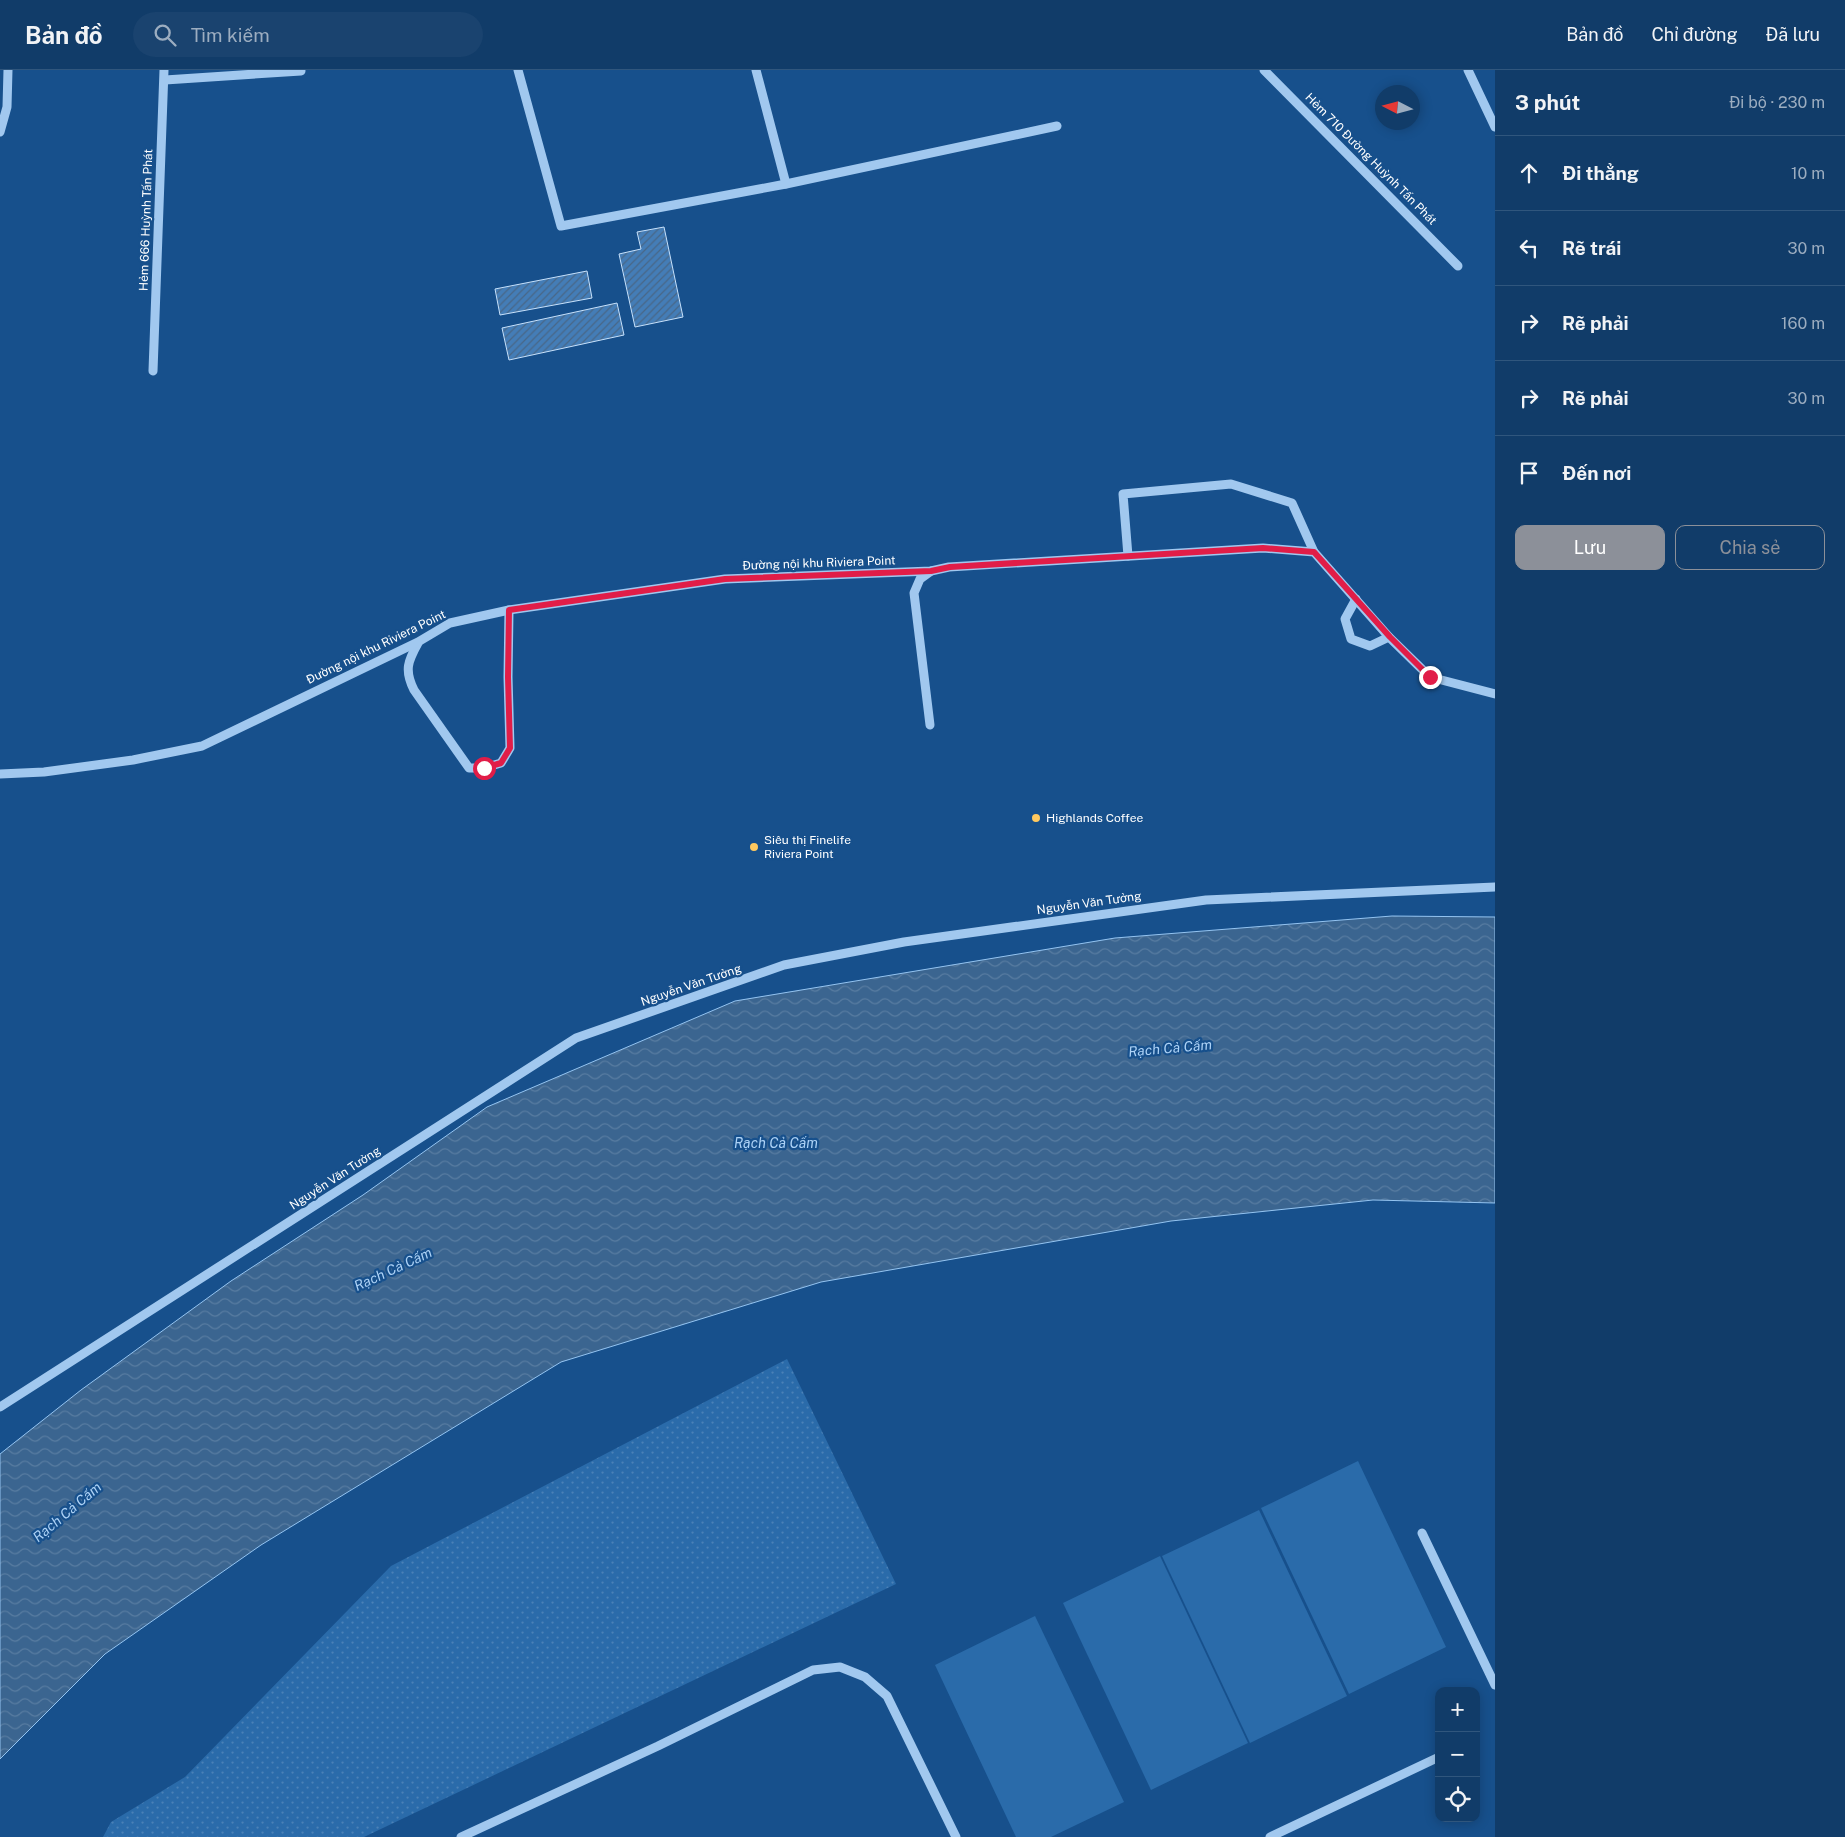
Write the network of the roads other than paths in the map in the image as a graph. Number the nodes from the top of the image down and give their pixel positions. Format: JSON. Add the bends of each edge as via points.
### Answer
{"nodes":[{"id":1,"x":8,"y":70,"type":"edge"},
{"id":2,"x":164,"y":70,"type":"edge"},
{"id":3,"x":518,"y":70,"type":"edge"},
{"id":4,"x":756,"y":70,"type":"edge"},
{"id":5,"x":1264,"y":70,"type":"edge"},
{"id":6,"x":1468,"y":70,"type":"edge"},
{"id":7,"x":300,"y":71,"type":"dead end"},
{"id":8,"x":165,"y":80,"type":"junction"},
{"id":9,"x":1057,"y":126,"type":"dead end"},
{"id":10,"x":1495,"y":127,"type":"edge"},
{"id":11,"x":0,"y":132,"type":"edge"},
{"id":12,"x":786,"y":184,"type":"junction"},
{"id":13,"x":1458,"y":266,"type":"dead end"},
{"id":14,"x":152,"y":371,"type":"dead end"},
{"id":15,"x":1314,"y":552,"type":"junction"},
{"id":16,"x":1128,"y":556,"type":"junction"},
{"id":17,"x":931,"y":571,"type":"junction"},
{"id":18,"x":1356,"y":599,"type":"junction"},
{"id":19,"x":509,"y":610,"type":"junction"},
{"id":20,"x":1390,"y":637,"type":"junction"},
{"id":21,"x":418,"y":642,"type":"junction"},
{"id":22,"x":1495,"y":694,"type":"edge"},
{"id":23,"x":930,"y":725,"type":"dead end"},
{"id":24,"x":0,"y":774,"type":"edge"},
{"id":25,"x":1495,"y":887,"type":"edge"},
{"id":26,"x":0,"y":1407,"type":"edge"},
{"id":27,"x":1422,"y":1533,"type":"dead end"},
{"id":28,"x":1495,"y":1685,"type":"edge"},
{"id":29,"x":1435,"y":1759,"type":"edge"},
{"id":30,"x":461,"y":1837,"type":"edge"},
{"id":31,"x":956,"y":1837,"type":"edge"},
{"id":32,"x":1270,"y":1837,"type":"edge"}],
"edges":[{"from":1,"to":11,"type":"street","via":[[7,107]]},
{"from":2,"to":8,"type":"street","name":"Hẻm 666 Huỳnh Tấn Phát"},
{"from":3,"to":12,"type":"street","via":[[561,226]]},
{"from":4,"to":12,"type":"street"},
{"from":5,"to":13,"type":"street","name":"Hẻm 710 Đường Huỳnh Tấn Phát"},
{"from":6,"to":10,"type":"street"},
{"from":7,"to":8,"type":"street"},
{"from":8,"to":14,"type":"street","name":"Hẻm 666 Huỳnh Tấn Phát"},
{"from":9,"to":12,"type":"street"},
{"from":15,"to":16,"type":"street","name":"Đường nội khu Riviera Point","via":[[1263,548]]},
{"from":15,"to":16,"type":"street","via":[[1292,503],[1232,484],[1123,494]]},
{"from":15,"to":18,"type":"street"},
{"from":16,"to":17,"type":"street","name":"Đường nội khu Riviera Point","via":[[950,567]]},
{"from":17,"to":19,"type":"street","name":"Đường nội khu Riviera Point","via":[[725,579]]},
{"from":17,"to":23,"type":"street","via":[[920,579],[914,593]]},
{"from":18,"to":20,"type":"street"},
{"from":18,"to":20,"type":"street","via":[[1345,618],[1351,639],[1370,646]]},
{"from":19,"to":21,"type":"street","name":"Đường nội khu Riviera Point","via":[[450,623]]},
{"from":19,"to":21,"type":"street","via":[[510,748],[501,763],[469,768],[414,690],[407,677],[410,658]]},
{"from":20,"to":22,"type":"street","via":[[1430,677]]},
{"from":21,"to":24,"type":"street","name":"Đường nội khu Riviera Point","via":[[202,746],[134,760],[44,772]]},
{"from":25,"to":26,"type":"street","name":"Nguyễn Văn Tưởng","via":[[1206,900],[904,942],[784,965],[576,1038]]},
{"from":27,"to":28,"type":"street"},
{"from":29,"to":32,"type":"street"},
{"from":30,"to":31,"type":"street","via":[[813,1670],[840,1667],[865,1677],[887,1696]]}]}
